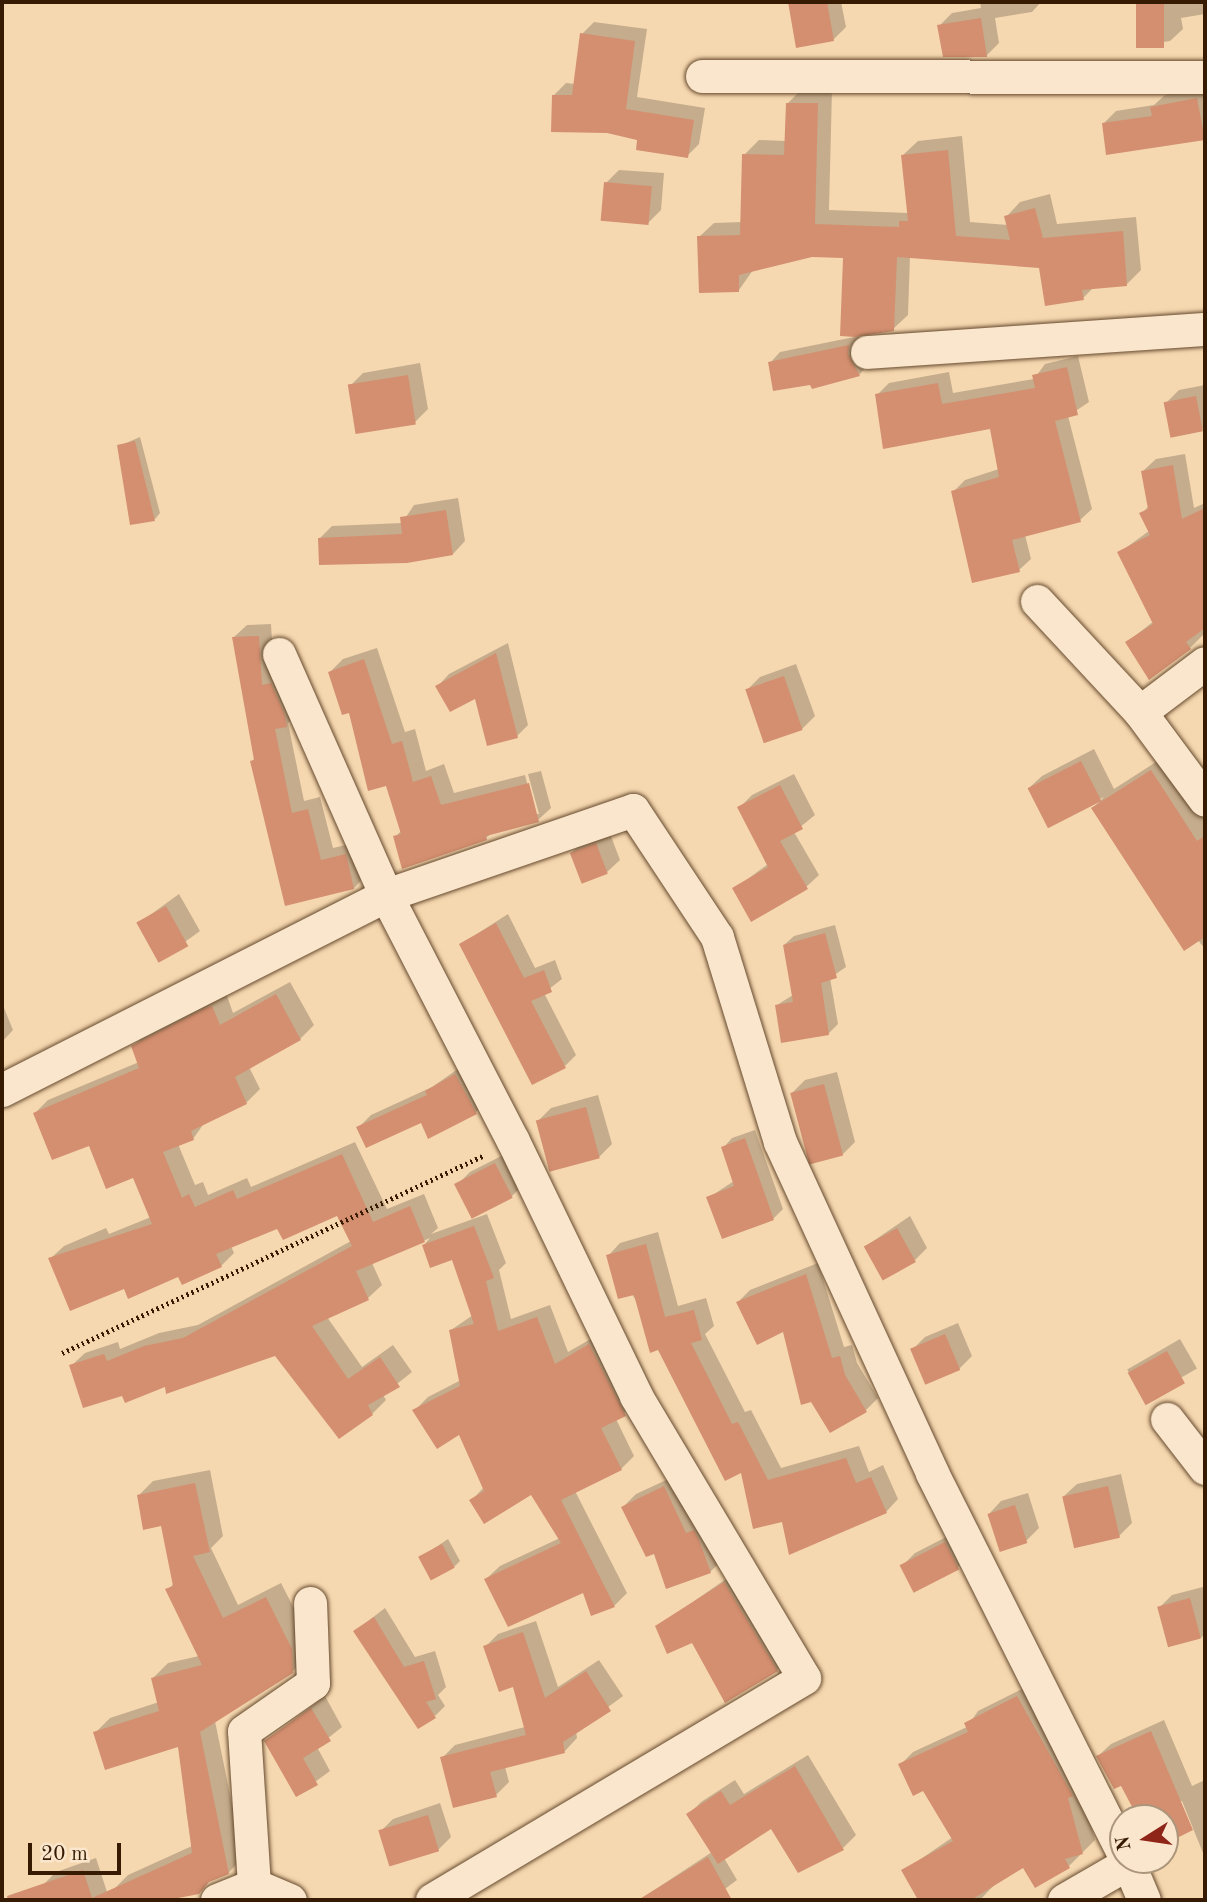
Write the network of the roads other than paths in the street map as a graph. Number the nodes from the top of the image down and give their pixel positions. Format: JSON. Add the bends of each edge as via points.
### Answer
{"nodes":[{"id":1,"x":702,"y":76,"type":"dead end"},
{"id":2,"x":1205,"y":77,"type":"edge"},
{"id":3,"x":1205,"y":329,"type":"edge"},
{"id":4,"x":867,"y":352,"type":"dead end"},
{"id":5,"x":1037,"y":601,"type":"dead end"},
{"id":6,"x":279,"y":654,"type":"dead end"},
{"id":7,"x":1205,"y":663,"type":"edge"},
{"id":8,"x":1140,"y":712,"type":"junction"},
{"id":9,"x":1205,"y":800,"type":"edge"},
{"id":10,"x":386,"y":895,"type":"junction"},
{"id":11,"x":2,"y":1090,"type":"edge"},
{"id":12,"x":1167,"y":1419,"type":"dead end"},
{"id":13,"x":1205,"y":1468,"type":"edge"},
{"id":14,"x":310,"y":1603,"type":"dead end"},
{"id":15,"x":1109,"y":1825,"type":"edge"},
{"id":16,"x":1109,"y":1870,"type":"edge"},
{"id":17,"x":1133,"y":1874,"type":"edge"},
{"id":18,"x":254,"y":1885,"type":"junction"},
{"id":19,"x":217,"y":1900,"type":"edge"},
{"id":20,"x":290,"y":1900,"type":"edge"},
{"id":21,"x":432,"y":1900,"type":"edge"},
{"id":22,"x":1064,"y":1900,"type":"edge"},
{"id":23,"x":1144,"y":1900,"type":"edge"}],
"edges":[{"from":1,"to":2,"type":"street"},
{"from":3,"to":4,"type":"street"},
{"from":5,"to":8,"type":"street"},
{"from":6,"to":10,"type":"street"},
{"from":7,"to":8,"type":"street"},
{"from":8,"to":9,"type":"street"},
{"from":10,"to":11,"type":"street"},
{"from":10,"to":15,"type":"street","via":[[633,810],[717,937],[780,1142],[932,1473]]},
{"from":10,"to":21,"type":"street","via":[[513,1141],[636,1396],[804,1678]]},
{"from":12,"to":13,"type":"street"},
{"from":14,"to":18,"type":"street","via":[[313,1683],[244,1731]]},
{"from":16,"to":22,"type":"street"},
{"from":17,"to":23,"type":"street"},
{"from":18,"to":19,"type":"street"},
{"from":18,"to":20,"type":"street"}]}
